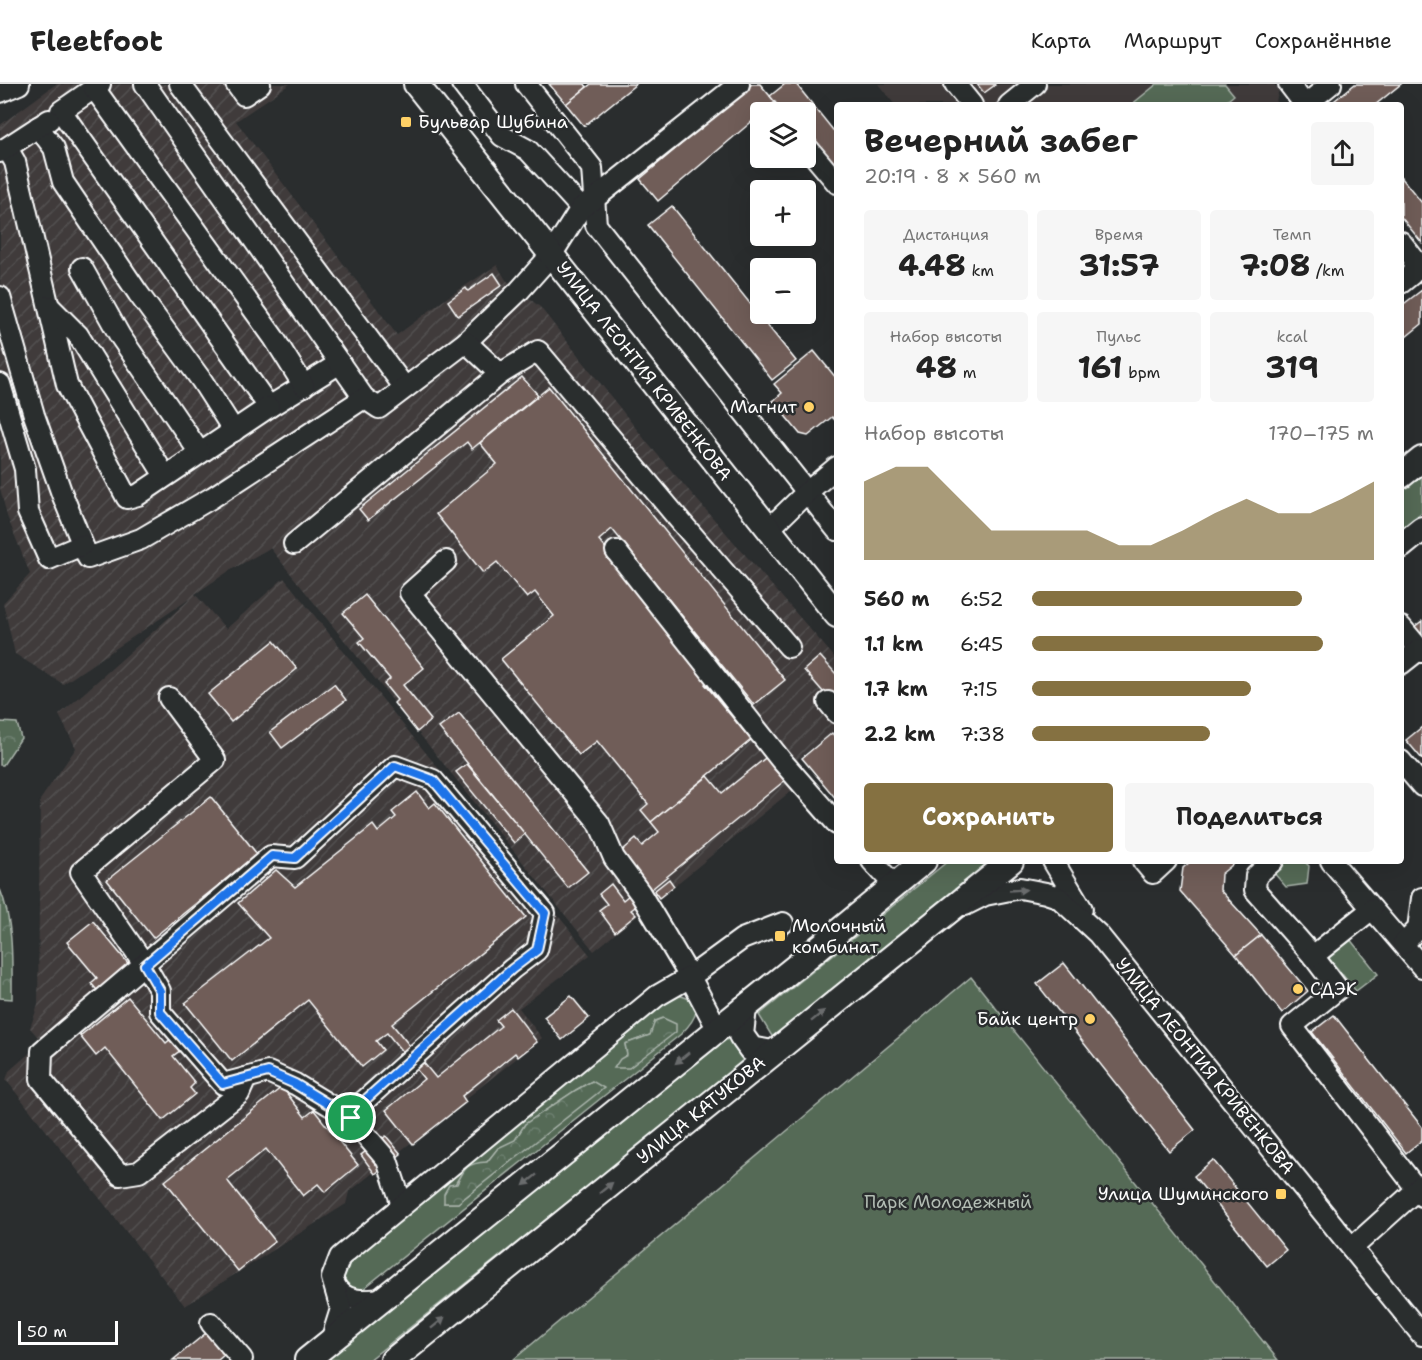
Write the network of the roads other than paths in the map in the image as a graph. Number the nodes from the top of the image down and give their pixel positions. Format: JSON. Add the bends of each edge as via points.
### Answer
{"nodes":[{"id":1,"x":19,"y":84,"type":"edge"},
{"id":2,"x":145,"y":84,"type":"edge"},
{"id":3,"x":180,"y":84,"type":"edge"},
{"id":4,"x":236,"y":84,"type":"edge"},
{"id":5,"x":260,"y":84,"type":"edge"},
{"id":6,"x":405,"y":84,"type":"edge"},
{"id":7,"x":416,"y":84,"type":"edge"},
{"id":8,"x":462,"y":84,"type":"edge"},
{"id":9,"x":526,"y":84,"type":"edge"},
{"id":10,"x":739,"y":84,"type":"edge"},
{"id":11,"x":955,"y":84,"type":"edge"},
{"id":12,"x":1035,"y":84,"type":"edge"},
{"id":13,"x":1289,"y":84,"type":"edge"},
{"id":14,"x":1331,"y":84,"type":"edge"},
{"id":15,"x":97,"y":86,"type":"edge"},
{"id":16,"x":0,"y":92,"type":"edge"},
{"id":17,"x":970,"y":102,"type":"edge"},
{"id":18,"x":1013,"y":102,"type":"edge"},
{"id":19,"x":1303,"y":102,"type":"edge"},
{"id":20,"x":1309,"y":102,"type":"edge"},
{"id":21,"x":61,"y":111,"type":"junction"},
{"id":22,"x":38,"y":127,"type":"junction"},
{"id":23,"x":451,"y":127,"type":"junction"},
{"id":24,"x":4,"y":150,"type":"edge"},
{"id":25,"x":816,"y":158,"type":"edge"},
{"id":26,"x":834,"y":179,"type":"edge"},
{"id":27,"x":267,"y":202,"type":"junction"},
{"id":28,"x":587,"y":203,"type":"junction"},
{"id":29,"x":243,"y":224,"type":"junction"},
{"id":30,"x":1404,"y":246,"type":"edge"},
{"id":31,"x":552,"y":254,"type":"junction"},
{"id":32,"x":82,"y":268,"type":"dead end"},
{"id":33,"x":1404,"y":281,"type":"edge"},
{"id":34,"x":0,"y":297,"type":"edge"},
{"id":35,"x":49,"y":306,"type":"junction"},
{"id":36,"x":466,"y":342,"type":"junction"},
{"id":37,"x":340,"y":363,"type":"junction"},
{"id":38,"x":500,"y":374,"type":"junction"},
{"id":39,"x":0,"y":384,"type":"edge"},
{"id":40,"x":304,"y":386,"type":"junction"},
{"id":41,"x":405,"y":388,"type":"junction"},
{"id":42,"x":364,"y":398,"type":"junction"},
{"id":43,"x":269,"y":408,"type":"junction"},
{"id":44,"x":234,"y":431,"type":"junction"},
{"id":45,"x":200,"y":453,"type":"junction"},
{"id":46,"x":1422,"y":459,"type":"edge"},
{"id":47,"x":834,"y":470,"type":"edge"},
{"id":48,"x":1404,"y":474,"type":"edge"},
{"id":49,"x":165,"y":476,"type":"junction"},
{"id":50,"x":806,"y":493,"type":"junction"},
{"id":51,"x":834,"y":526,"type":"edge"},
{"id":52,"x":769,"y":529,"type":"junction"},
{"id":53,"x":1422,"y":529,"type":"edge"},
{"id":54,"x":294,"y":544,"type":"dead end"},
{"id":55,"x":1404,"y":544,"type":"edge"},
{"id":56,"x":82,"y":545,"type":"junction"},
{"id":57,"x":616,"y":551,"type":"dead end"},
{"id":58,"x":446,"y":561,"type":"dead end"},
{"id":59,"x":834,"y":611,"type":"edge"},
{"id":60,"x":1404,"y":631,"type":"edge"},
{"id":61,"x":789,"y":647,"type":"dead end"},
{"id":62,"x":1421,"y":651,"type":"edge"},
{"id":63,"x":1404,"y":662,"type":"edge"},
{"id":64,"x":169,"y":698,"type":"dead end"},
{"id":65,"x":1404,"y":765,"type":"edge"},
{"id":66,"x":1422,"y":786,"type":"edge"},
{"id":67,"x":834,"y":821,"type":"edge"},
{"id":68,"x":875,"y":864,"type":"edge"},
{"id":69,"x":921,"y":864,"type":"edge"},
{"id":70,"x":1007,"y":864,"type":"edge"},
{"id":71,"x":1055,"y":864,"type":"edge"},
{"id":72,"x":1146,"y":864,"type":"edge"},
{"id":73,"x":1163,"y":864,"type":"edge"},
{"id":74,"x":1270,"y":864,"type":"edge"},
{"id":75,"x":1334,"y":864,"type":"edge"},
{"id":76,"x":895,"y":886,"type":"junction"},
{"id":77,"x":1422,"y":898,"type":"edge"},
{"id":78,"x":1372,"y":909,"type":"junction"},
{"id":79,"x":943,"y":915,"type":"junction"},
{"id":80,"x":783,"y":922,"type":"dead end"},
{"id":81,"x":1098,"y":934,"type":"junction"},
{"id":82,"x":1403,"y":944,"type":"junction"},
{"id":83,"x":1313,"y":956,"type":"junction"},
{"id":84,"x":145,"y":965,"type":"junction"},
{"id":85,"x":1422,"y":967,"type":"edge"},
{"id":86,"x":690,"y":977,"type":"junction"},
{"id":87,"x":744,"y":1008,"type":"junction"},
{"id":88,"x":718,"y":1030,"type":"junction"},
{"id":89,"x":772,"y":1053,"type":"junction"},
{"id":90,"x":246,"y":1078,"type":"junction"},
{"id":91,"x":351,"y":1118,"type":"junction"},
{"id":92,"x":1420,"y":1191,"type":"edge"},
{"id":93,"x":402,"y":1205,"type":"junction"},
{"id":94,"x":1352,"y":1248,"type":"junction"},
{"id":95,"x":332,"y":1278,"type":"junction"},
{"id":96,"x":383,"y":1299,"type":"junction"},
{"id":97,"x":211,"y":1323,"type":"dead end"},
{"id":98,"x":1422,"y":1335,"type":"edge"},
{"id":99,"x":331,"y":1341,"type":"junction"},
{"id":100,"x":411,"y":1352,"type":"edge"},
{"id":101,"x":241,"y":1360,"type":"edge"},
{"id":102,"x":307,"y":1360,"type":"edge"},
{"id":103,"x":393,"y":1360,"type":"edge"}],
"edges":[{"from":1,"to":16,"type":"street"},
{"from":2,"to":29,"type":"street"},
{"from":3,"to":27,"type":"street"},
{"from":4,"to":5,"type":"street","via":[[244,95]]},
{"from":6,"to":23,"type":"main road","name":"УЛИЦА ЛЕОНТИЯ КРИВЕНКОВА"},
{"from":7,"to":23,"type":"main road","name":"УЛИЦА ЛЕОНТИЯ КРИВЕНКОВА"},
{"from":8,"to":28,"type":"street","via":[[502,136],[528,150]]},
{"from":9,"to":28,"type":"street","via":[[591,168]]},
{"from":10,"to":28,"type":"street"},
{"from":11,"to":17,"type":"street"},
{"from":12,"to":18,"type":"street"},
{"from":13,"to":19,"type":"street"},
{"from":14,"to":20,"type":"street"},
{"from":15,"to":21,"type":"street"},
{"from":15,"to":40,"type":"street"},
{"from":21,"to":22,"type":"street"},
{"from":21,"to":43,"type":"street"},
{"from":22,"to":24,"type":"street"},
{"from":22,"to":44,"type":"street","via":[[54,148],[63,182]]},
{"from":23,"to":31,"type":"main road","name":"УЛИЦА ЛЕОНТИЯ КРИВЕНКОВА"},
{"from":24,"to":35,"type":"street","via":[[15,162]]},
{"from":25,"to":26,"type":"street"},
{"from":27,"to":29,"type":"street"},
{"from":27,"to":41,"type":"street"},
{"from":28,"to":31,"type":"street"},
{"from":28,"to":50,"type":"street","via":[[596,225]]},
{"from":29,"to":37,"type":"street"},
{"from":30,"to":33,"type":"street","via":[[1415,260],[1412,274]]},
{"from":31,"to":36,"type":"street"},
{"from":31,"to":52,"type":"main road","name":"УЛИЦА ЛЕОНТИЯ КРИВЕНКОВА"},
{"from":32,"to":45,"type":"street","via":[[120,336]]},
{"from":34,"to":56,"type":"street","via":[[34,415]]},
{"from":35,"to":49,"type":"street","via":[[78,335]]},
{"from":35,"to":49,"type":"street","via":[[67,385],[127,498]]},
{"from":36,"to":38,"type":"street"},
{"from":36,"to":41,"type":"street"},
{"from":37,"to":40,"type":"street"},
{"from":37,"to":42,"type":"street"},
{"from":38,"to":54,"type":"street"},
{"from":38,"to":61,"type":"street","via":[[538,351]]},
{"from":39,"to":56,"type":"street","via":[[25,469],[28,512],[49,559]]},
{"from":40,"to":43,"type":"street"},
{"from":41,"to":42,"type":"street","via":[[379,408]]},
{"from":42,"to":56,"type":"street","via":[[141,539],[88,558]]},
{"from":43,"to":44,"type":"street"},
{"from":44,"to":45,"type":"street"},
{"from":45,"to":49,"type":"street"},
{"from":46,"to":48,"type":"main road"},
{"from":47,"to":50,"type":"street"},
{"from":50,"to":51,"type":"street"},
{"from":50,"to":52,"type":"street"},
{"from":52,"to":59,"type":"main road","name":"УЛИЦА ЛЕОНТИЯ КРИВЕНКОВА"},
{"from":53,"to":55,"type":"main road"},
{"from":57,"to":67,"type":"street"},
{"from":58,"to":86,"type":"street","via":[[410,593],[599,823],[614,858],[640,893]]},
{"from":60,"to":62,"type":"street"},
{"from":62,"to":63,"type":"street"},
{"from":64,"to":84,"type":"street","via":[[215,760],[81,872]]},
{"from":65,"to":66,"type":"street"},
{"from":68,"to":76,"type":"street"},
{"from":69,"to":76,"type":"main road"},
{"from":70,"to":79,"type":"main road","name":"УЛИЦА КАТУКОВА"},
{"from":71,"to":81,"type":"street"},
{"from":72,"to":73,"type":"street","via":[[1153,873]]},
{"from":74,"to":83,"type":"street","via":[[1256,876],[1255,890]]},
{"from":75,"to":78,"type":"street"},
{"from":76,"to":87,"type":"main road"},
{"from":77,"to":82,"type":"street","via":[[1418,930]]},
{"from":78,"to":82,"type":"street"},
{"from":78,"to":83,"type":"street"},
{"from":79,"to":81,"type":"street","name":"УЛИЦА ЛЕОНТИЯ КРИВЕНКОВА","one_way":true,"via":[[985,895],[1020,888],[1058,897]]},
{"from":89,"to":79,"type":"main road","name":"УЛИЦА КАТУКОВА","one_way":true},
{"from":80,"to":86,"type":"street","via":[[742,939]]},
{"from":81,"to":94,"type":"street","name":"УЛИЦА ЛЕОНТИЯ КРИВЕНКОВА"},
{"from":82,"to":85,"type":"street"},
{"from":83,"to":92,"type":"street","via":[[1338,989],[1292,1026]]},
{"from":84,"to":90,"type":"street","via":[[160,991],[160,1012],[223,1084]]},
{"from":84,"to":90,"type":"street","via":[[42,1051],[41,1079],[120,1175],[140,1172],[239,1094]]},
{"from":84,"to":91,"type":"street","via":[[272,856],[295,858],[395,766],[433,780],[545,913],[537,950],[355,1109]]},
{"from":86,"to":88,"type":"street"},
{"from":86,"to":93,"type":"street","via":[[657,996]]},
{"from":87,"to":88,"type":"main road"},
{"from":87,"to":89,"type":"main road","via":[[741,1035],[751,1049]]},
{"from":88,"to":96,"type":"main road","one_way":true},
{"from":100,"to":89,"type":"main road","name":"УЛИЦА КАТУКОВА","one_way":true},
{"from":90,"to":91,"type":"street","via":[[268,1072]]},
{"from":91,"to":93,"type":"street","via":[[387,1160]]},
{"from":92,"to":94,"type":"street"},
{"from":93,"to":95,"type":"street","via":[[340,1257]]},
{"from":94,"to":98,"type":"street","name":"УЛИЦА ЛЕОНТИЯ КРИВЕНКОВА"},
{"from":95,"to":96,"type":"street","via":[[345,1296],[366,1301]]},
{"from":95,"to":99,"type":"street","via":[[340,1309]]},
{"from":96,"to":99,"type":"main road"},
{"from":97,"to":101,"type":"street"},
{"from":99,"to":102,"type":"main road"},
{"from":100,"to":103,"type":"main road","name":"УЛИЦА КАТУКОВА"}]}
